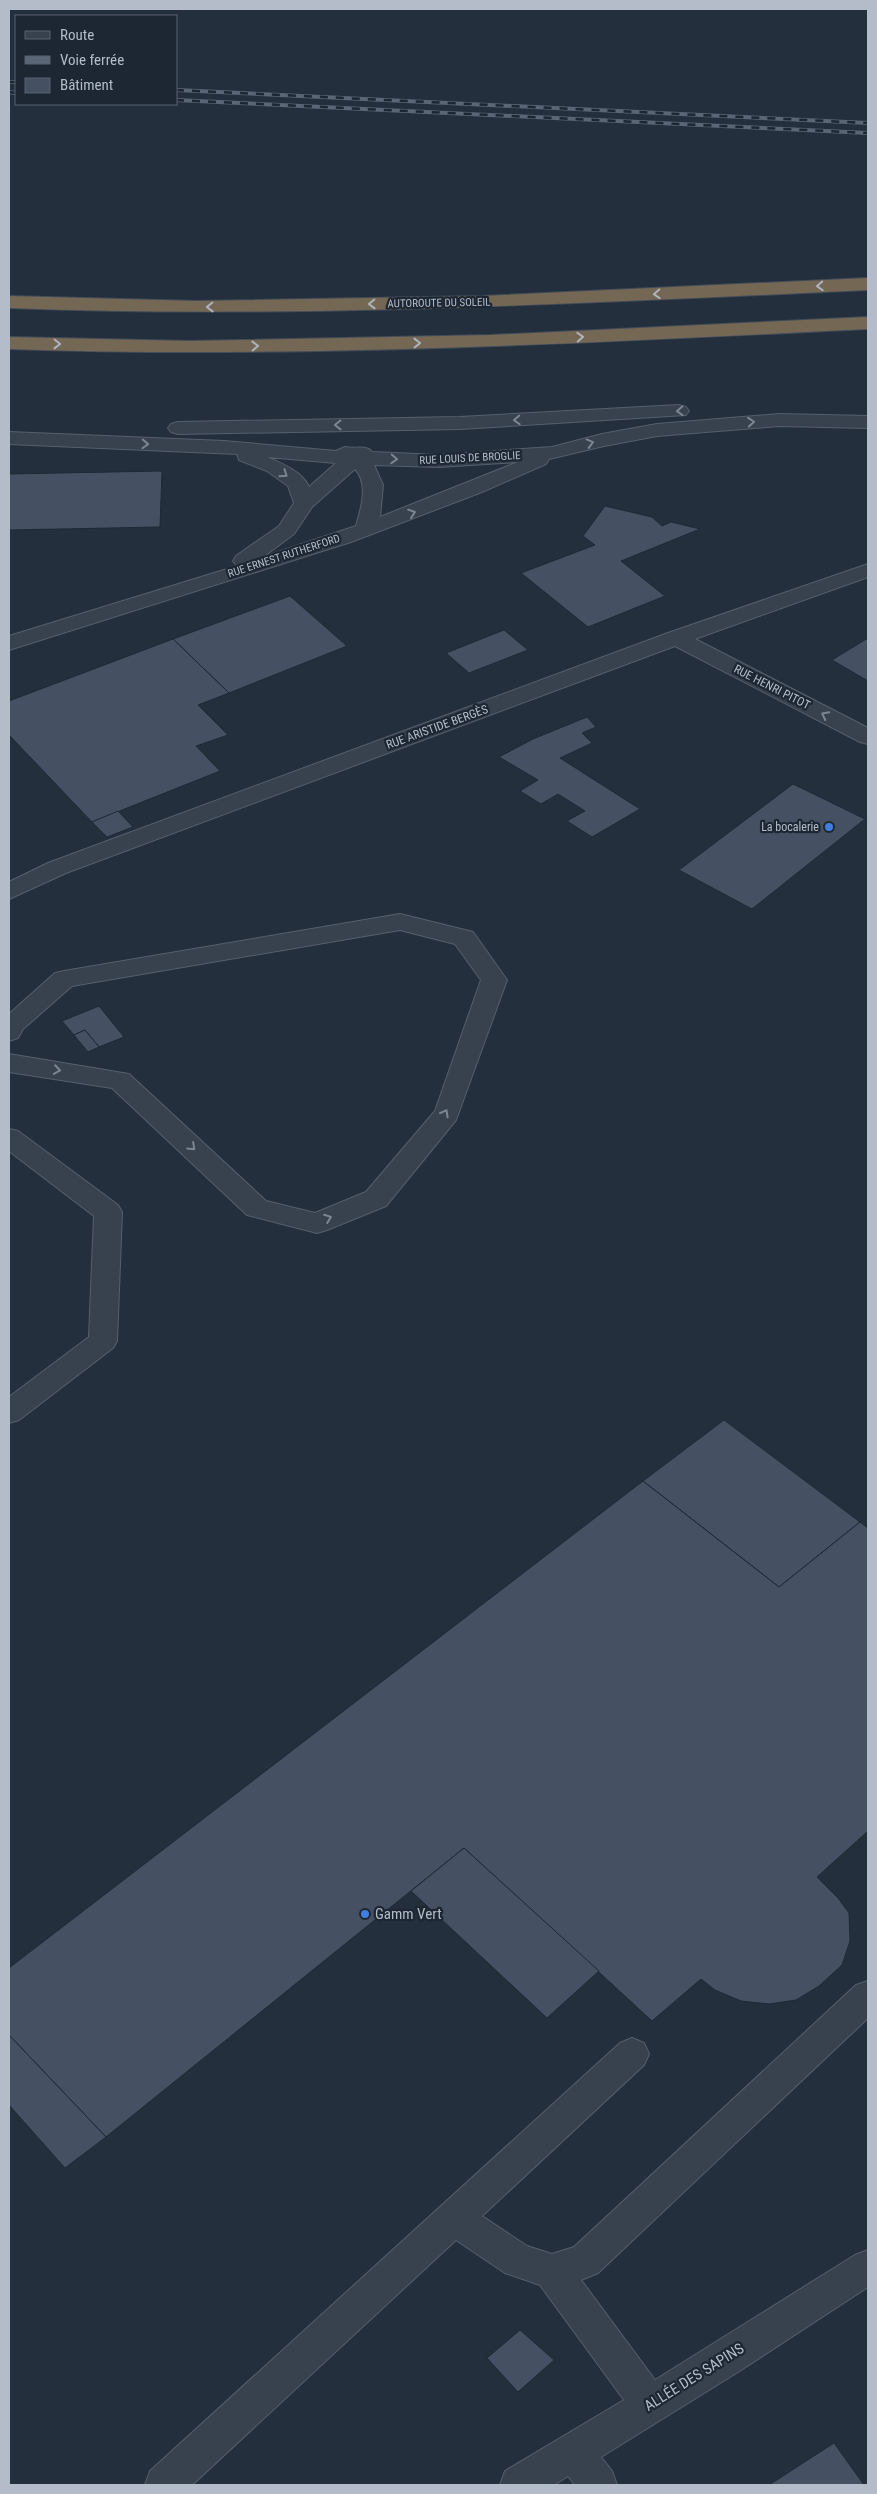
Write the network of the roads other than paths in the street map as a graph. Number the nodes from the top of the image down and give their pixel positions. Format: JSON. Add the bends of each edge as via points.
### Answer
{"nodes":[{"id":1,"x":868,"y":284,"type":"edge"},
{"id":2,"x":9,"y":302,"type":"edge"},
{"id":3,"x":868,"y":323,"type":"edge"},
{"id":4,"x":9,"y":343,"type":"edge"},
{"id":5,"x":858,"y":403,"type":"dead end"},
{"id":6,"x":868,"y":422,"type":"edge"},
{"id":7,"x":460,"y":423,"type":"junction"},
{"id":8,"x":280,"y":426,"type":"junction"},
{"id":9,"x":9,"y":428,"type":"edge"},
{"id":10,"x":9,"y":438,"type":"edge"},
{"id":11,"x":224,"y":447,"type":"junction"},
{"id":12,"x":554,"y":453,"type":"junction"},
{"id":13,"x":356,"y":458,"type":"junction"},
{"id":14,"x":304,"y":502,"type":"junction"},
{"id":15,"x":366,"y":529,"type":"junction"},
{"id":16,"x":868,"y":570,"type":"edge"},
{"id":17,"x":214,"y":579,"type":"junction"},
{"id":18,"x":676,"y":638,"type":"junction"},
{"id":19,"x":9,"y":643,"type":"edge"},
{"id":20,"x":868,"y":737,"type":"edge"},
{"id":21,"x":9,"y":891,"type":"edge"},
{"id":22,"x":9,"y":1032,"type":"edge"},
{"id":23,"x":9,"y":1063,"type":"edge"},
{"id":24,"x":9,"y":1138,"type":"edge"},
{"id":25,"x":9,"y":1412,"type":"edge"},
{"id":26,"x":868,"y":1996,"type":"edge"},
{"id":27,"x":632,"y":2054,"type":"dead end"},
{"id":28,"x":454,"y":2218,"type":"junction"},
{"id":29,"x":868,"y":2267,"type":"edge"},
{"id":30,"x":552,"y":2270,"type":"junction"},
{"id":31,"x":650,"y":2404,"type":"junction"},
{"id":32,"x":574,"y":2452,"type":"junction"},
{"id":33,"x":164,"y":2485,"type":"edge"},
{"id":34,"x":520,"y":2485,"type":"edge"},
{"id":35,"x":598,"y":2485,"type":"edge"}],
"edges":[{"from":1,"to":2,"type":"highway","name":"AUTOROUTE DU SOLEIL","one_way":true,"via":[[472,302],[197,307]]},
{"from":4,"to":3,"type":"highway","one_way":true,"via":[[190,347],[491,341]]},
{"from":5,"to":7,"type":"street","one_way":true},
{"from":12,"to":6,"type":"street","name":"RUE LOUIS DE BROGLIE","one_way":true,"via":[[657,430],[779,420]]},
{"from":7,"to":8,"type":"street","one_way":true},
{"from":7,"to":13,"type":"street","via":[[383,442]]},
{"from":8,"to":9,"type":"street"},
{"from":8,"to":13,"type":"street"},
{"from":10,"to":11,"type":"street","name":"RUE LOUIS DE BROGLIE","one_way":true},
{"from":11,"to":13,"type":"street","name":"RUE LOUIS DE BROGLIE"},
{"from":11,"to":14,"type":"street","one_way":true,"via":[[274,467],[298,483]]},
{"from":13,"to":12,"type":"street","name":"RUE LOUIS DE BROGLIE","one_way":true,"via":[[439,461]]},
{"from":15,"to":12,"type":"street","name":"RUE ERNEST RUTHERFORD","one_way":true,"via":[[488,483]]},
{"from":13,"to":14,"type":"street"},
{"from":13,"to":15,"type":"street","via":[[370,471],[375,496]]},
{"from":14,"to":17,"type":"street","via":[[287,530]]},
{"from":15,"to":17,"type":"street","name":"RUE ERNEST RUTHERFORD"},
{"from":16,"to":18,"type":"street","name":"RUE ARISTIDE BERGÈS"},
{"from":17,"to":19,"type":"street","name":"RUE ERNEST RUTHERFORD"},
{"from":20,"to":18,"type":"street","name":"RUE HENRI PITOT","one_way":true},
{"from":18,"to":21,"type":"street","name":"RUE ARISTIDE BERGÈS","via":[[58,868]]},
{"from":23,"to":22,"type":"street","one_way":true,"via":[[120,1080],[257,1208],[316,1223],[376,1199],[447,1114],[494,980],[464,938],[400,922],[64,979],[12,1025]]},
{"from":24,"to":25,"type":"street","via":[[108,1212],[103,1341]]},
{"from":26,"to":30,"type":"street","via":[[585,2261]]},
{"from":27,"to":28,"type":"street"},
{"from":28,"to":30,"type":"street","via":[[518,2261]]},
{"from":28,"to":33,"type":"street"},
{"from":29,"to":31,"type":"street","name":"ALLÉE DES SAPINS"},
{"from":30,"to":31,"type":"street"},
{"from":31,"to":32,"type":"street","name":"ALLÉE DES SAPINS"},
{"from":32,"to":34,"type":"street","name":"ALLÉE DES SAPINS"},
{"from":32,"to":35,"type":"street"}]}
